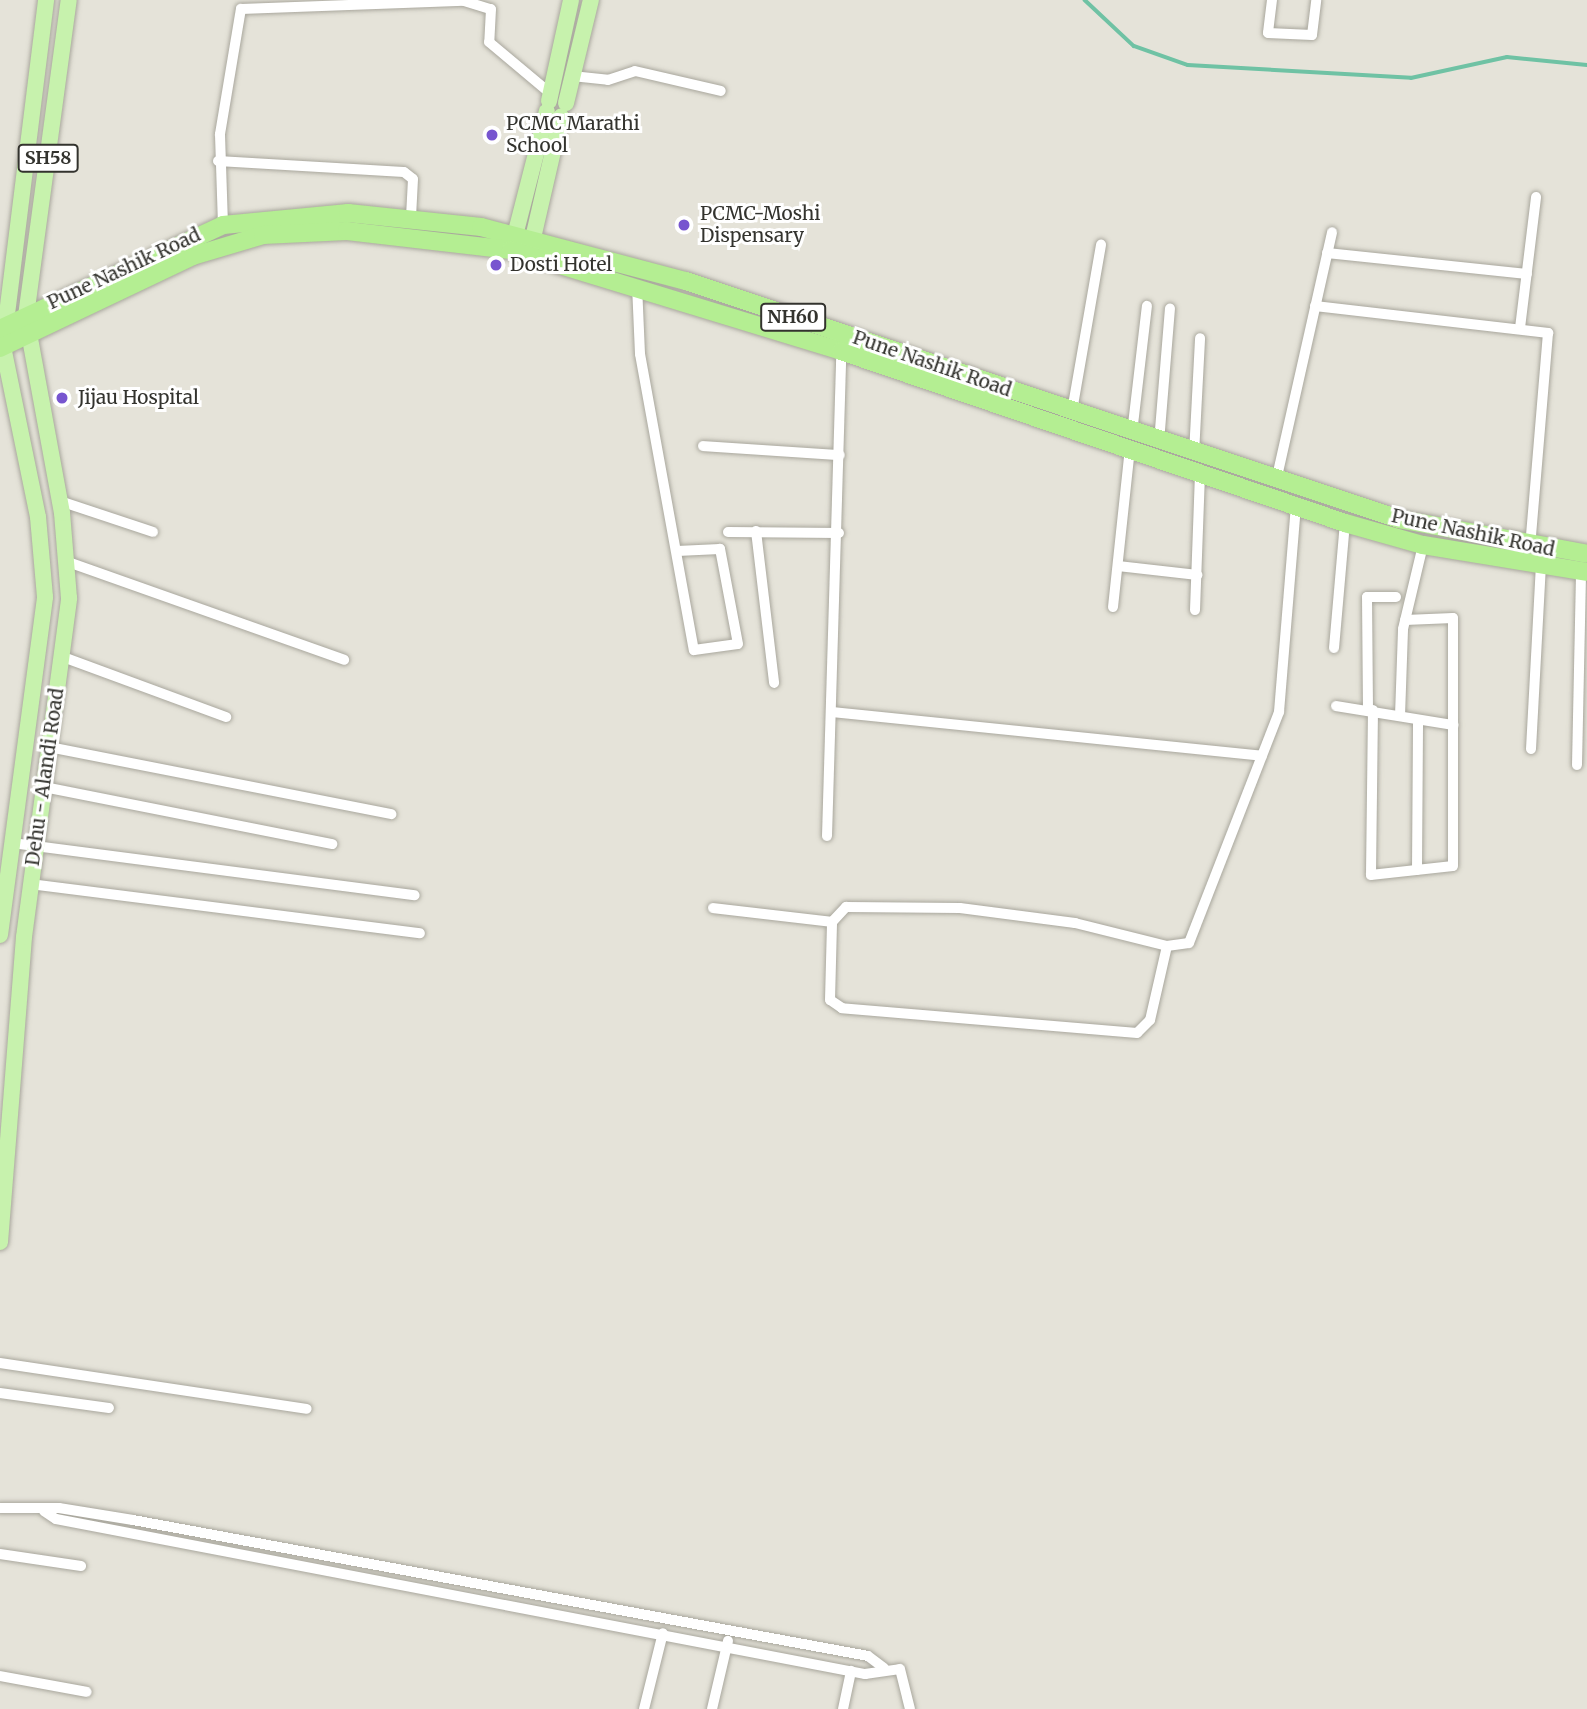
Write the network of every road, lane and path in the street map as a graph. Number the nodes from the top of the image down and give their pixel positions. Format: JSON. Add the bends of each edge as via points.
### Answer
{"nodes":[{"id":1,"x":46,"y":0,"type":"edge"},
{"id":2,"x":69,"y":0,"type":"edge"},
{"id":3,"x":464,"y":0,"type":"edge"},
{"id":4,"x":571,"y":0,"type":"edge"},
{"id":5,"x":591,"y":0,"type":"edge"},
{"id":6,"x":1272,"y":0,"type":"edge"},
{"id":7,"x":1316,"y":0,"type":"edge"},
{"id":8,"x":241,"y":4,"type":"edge"},
{"id":9,"x":492,"y":4,"type":"edge"},
{"id":10,"x":572,"y":76,"type":"junction"},
{"id":11,"x":721,"y":91,"type":"dead end"},
{"id":12,"x":555,"y":105,"type":"junction"},
{"id":13,"x":218,"y":162,"type":"junction"},
{"id":14,"x":1536,"y":197,"type":"dead end"},
{"id":15,"x":411,"y":218,"type":"junction"},
{"id":16,"x":223,"y":225,"type":"junction"},
{"id":17,"x":1332,"y":232,"type":"dead end"},
{"id":18,"x":513,"y":241,"type":"junction"},
{"id":19,"x":532,"y":245,"type":"junction"},
{"id":20,"x":1101,"y":245,"type":"dead end"},
{"id":21,"x":1327,"y":253,"type":"junction"},
{"id":22,"x":1527,"y":274,"type":"junction"},
{"id":23,"x":637,"y":285,"type":"junction"},
{"id":24,"x":1147,"y":306,"type":"dead end"},
{"id":25,"x":1315,"y":306,"type":"junction"},
{"id":26,"x":1170,"y":308,"type":"dead end"},
{"id":27,"x":26,"y":316,"type":"junction"},
{"id":28,"x":1520,"y":328,"type":"junction"},
{"id":29,"x":27,"y":335,"type":"junction"},
{"id":30,"x":2,"y":337,"type":"edge"},
{"id":31,"x":1199,"y":338,"type":"dead end"},
{"id":32,"x":841,"y":351,"type":"junction"},
{"id":33,"x":1072,"y":411,"type":"junction"},
{"id":34,"x":1131,"y":441,"type":"junction"},
{"id":35,"x":1158,"y":442,"type":"junction"},
{"id":36,"x":703,"y":446,"type":"dead end"},
{"id":37,"x":1194,"y":454,"type":"junction"},
{"id":38,"x":840,"y":455,"type":"junction"},
{"id":39,"x":1200,"y":474,"type":"junction"},
{"id":40,"x":1276,"y":481,"type":"junction"},
{"id":41,"x":60,"y":501,"type":"junction"},
{"id":42,"x":1296,"y":505,"type":"junction"},
{"id":43,"x":1345,"y":523,"type":"junction"},
{"id":44,"x":756,"y":531,"type":"junction"},
{"id":45,"x":153,"y":532,"type":"dead end"},
{"id":46,"x":728,"y":532,"type":"dead end"},
{"id":47,"x":839,"y":533,"type":"junction"},
{"id":48,"x":1423,"y":545,"type":"junction"},
{"id":49,"x":1530,"y":547,"type":"junction"},
{"id":50,"x":677,"y":551,"type":"junction"},
{"id":51,"x":68,"y":562,"type":"junction"},
{"id":52,"x":1541,"y":565,"type":"junction"},
{"id":53,"x":1118,"y":566,"type":"junction"},
{"id":54,"x":1585,"y":566,"type":"edge"},
{"id":55,"x":1197,"y":575,"type":"junction"},
{"id":56,"x":1396,"y":597,"type":"dead end"},
{"id":57,"x":1114,"y":607,"type":"dead end"},
{"id":58,"x":1195,"y":610,"type":"dead end"},
{"id":59,"x":1405,"y":620,"type":"junction"},
{"id":60,"x":1334,"y":648,"type":"dead end"},
{"id":61,"x":63,"y":657,"type":"junction"},
{"id":62,"x":344,"y":660,"type":"dead end"},
{"id":63,"x":774,"y":683,"type":"dead end"},
{"id":64,"x":1336,"y":706,"type":"dead end"},
{"id":65,"x":1370,"y":710,"type":"junction"},
{"id":66,"x":832,"y":712,"type":"junction"},
{"id":67,"x":1400,"y":716,"type":"junction"},
{"id":68,"x":226,"y":717,"type":"dead end"},
{"id":69,"x":1418,"y":720,"type":"junction"},
{"id":70,"x":1453,"y":725,"type":"junction"},
{"id":71,"x":49,"y":747,"type":"junction"},
{"id":72,"x":1531,"y":749,"type":"dead end"},
{"id":73,"x":1262,"y":756,"type":"junction"},
{"id":74,"x":1577,"y":765,"type":"dead end"},
{"id":75,"x":44,"y":787,"type":"junction"},
{"id":76,"x":392,"y":814,"type":"dead end"},
{"id":77,"x":827,"y":836,"type":"dead end"},
{"id":78,"x":12,"y":843,"type":"junction"},
{"id":79,"x":332,"y":844,"type":"dead end"},
{"id":80,"x":34,"y":845,"type":"junction"},
{"id":81,"x":1417,"y":870,"type":"junction"},
{"id":82,"x":30,"y":884,"type":"junction"},
{"id":83,"x":415,"y":895,"type":"dead end"},
{"id":84,"x":713,"y":908,"type":"dead end"},
{"id":85,"x":832,"y":922,"type":"junction"},
{"id":86,"x":420,"y":933,"type":"dead end"},
{"id":87,"x":0,"y":935,"type":"edge"},
{"id":88,"x":1167,"y":946,"type":"junction"},
{"id":89,"x":0,"y":1242,"type":"edge"},
{"id":90,"x":0,"y":1363,"type":"edge"},
{"id":91,"x":0,"y":1393,"type":"edge"},
{"id":92,"x":109,"y":1408,"type":"dead end"},
{"id":93,"x":307,"y":1409,"type":"dead end"},
{"id":94,"x":0,"y":1508,"type":"edge"},
{"id":95,"x":44,"y":1511,"type":"junction"},
{"id":96,"x":132,"y":1520,"type":"junction"},
{"id":97,"x":131,"y":1532,"type":"junction"},
{"id":98,"x":0,"y":1554,"type":"edge"},
{"id":99,"x":81,"y":1566,"type":"dead end"},
{"id":100,"x":730,"y":1632,"type":"junction"},
{"id":101,"x":663,"y":1633,"type":"junction"},
{"id":102,"x":727,"y":1646,"type":"junction"},
{"id":103,"x":884,"y":1668,"type":"junction"},
{"id":104,"x":851,"y":1671,"type":"junction"},
{"id":105,"x":0,"y":1676,"type":"edge"},
{"id":106,"x":87,"y":1692,"type":"dead end"},
{"id":107,"x":645,"y":1709,"type":"edge"},
{"id":108,"x":712,"y":1709,"type":"edge"},
{"id":109,"x":843,"y":1709,"type":"edge"},
{"id":110,"x":910,"y":1709,"type":"edge"}],
"edges":[{"from":1,"to":30,"type":"main road","number":"SH58"},
{"from":2,"to":27,"type":"main road","number":"SH58"},
{"from":3,"to":8,"type":"street"},
{"from":3,"to":9,"type":"street"},
{"from":4,"to":12,"type":"main road"},
{"from":5,"to":10,"type":"main road"},
{"from":6,"to":7,"type":"street","via":[[1268,33],[1312,35]]},
{"from":8,"to":13,"type":"street"},
{"from":9,"to":12,"type":"street","via":[[489,42]]},
{"from":10,"to":11,"type":"street","via":[[608,80],[635,71]]},
{"from":10,"to":12,"type":"main road"},
{"from":12,"to":18,"type":"main road"},
{"from":12,"to":19,"type":"main road"},
{"from":13,"to":15,"type":"street","via":[[404,172],[413,179]]},
{"from":13,"to":16,"type":"street"},
{"from":14,"to":22,"type":"street"},
{"from":15,"to":16,"type":"highway","name":"Pune Nashik Road","number":"NH60","via":[[300,213]]},
{"from":15,"to":18,"type":"highway","name":"Pune Nashik Road","number":"NH60"},
{"from":16,"to":27,"type":"highway","name":"Pune Nashik Road","number":"NH60"},
{"from":17,"to":21,"type":"street"},
{"from":18,"to":19,"type":"highway","name":"Pune Nashik Road","number":"NH60"},
{"from":18,"to":29,"type":"highway","name":"Pune Nashik Road","number":"NH60","via":[[347,230],[263,235],[193,256]]},
{"from":19,"to":23,"type":"highway","name":"Pune Nashik Road","number":"NH60"},
{"from":19,"to":33,"type":"highway","name":"Pune Nashik Road","number":"NH60"},
{"from":20,"to":33,"type":"street"},
{"from":21,"to":22,"type":"street"},
{"from":21,"to":25,"type":"street"},
{"from":22,"to":28,"type":"street"},
{"from":23,"to":32,"type":"highway","name":"Pune Nashik Road","number":"NH60"},
{"from":23,"to":50,"type":"street","via":[[640,354]]},
{"from":24,"to":34,"type":"street"},
{"from":25,"to":28,"type":"street"},
{"from":25,"to":40,"type":"street"},
{"from":26,"to":35,"type":"street"},
{"from":27,"to":29,"type":"main road","name":"Dehu - Alandi Road"},
{"from":27,"to":30,"type":"highway","name":"Pune Nashik Road","number":"NH60"},
{"from":28,"to":49,"type":"street","via":[[1541,330],[1549,339]]},
{"from":29,"to":30,"type":"highway","name":"Pune Nashik Road","number":"NH60"},
{"from":29,"to":41,"type":"main road","name":"Dehu - Alandi Road"},
{"from":30,"to":78,"type":"main road","name":"Dehu - Alandi Road","via":[[38,517],[45,597]]},
{"from":31,"to":37,"type":"street"},
{"from":32,"to":34,"type":"highway","name":"Pune Nashik Road","number":"NH60"},
{"from":32,"to":38,"type":"street"},
{"from":33,"to":34,"type":"highway","name":"Pune Nashik Road","number":"NH60"},
{"from":34,"to":35,"type":"highway","name":"Pune Nashik Road","number":"NH60"},
{"from":34,"to":39,"type":"highway","name":"Pune Nashik Road","number":"NH60"},
{"from":34,"to":53,"type":"street"},
{"from":35,"to":37,"type":"highway","name":"Pune Nashik Road","number":"NH60"},
{"from":36,"to":38,"type":"street"},
{"from":37,"to":40,"type":"highway","name":"Pune Nashik Road","number":"NH60"},
{"from":38,"to":47,"type":"street"},
{"from":39,"to":42,"type":"highway","name":"Pune Nashik Road","number":"NH60"},
{"from":39,"to":55,"type":"street"},
{"from":40,"to":49,"type":"highway","name":"Pune Nashik Road","number":"NH60","via":[[1437,530]]},
{"from":41,"to":45,"type":"street"},
{"from":41,"to":51,"type":"main road","name":"Dehu - Alandi Road"},
{"from":42,"to":43,"type":"highway","name":"Pune Nashik Road","number":"NH60"},
{"from":42,"to":73,"type":"street","via":[[1286,676]]},
{"from":43,"to":48,"type":"highway","name":"Pune Nashik Road","number":"NH60"},
{"from":43,"to":60,"type":"street"},
{"from":44,"to":46,"type":"street"},
{"from":44,"to":47,"type":"street"},
{"from":44,"to":63,"type":"street"},
{"from":47,"to":66,"type":"street"},
{"from":48,"to":52,"type":"highway","name":"Pune Nashik Road","number":"NH60"},
{"from":48,"to":59,"type":"street"},
{"from":49,"to":54,"type":"highway","name":"Pune Nashik Road","number":"NH60"},
{"from":50,"to":50,"type":"street","via":[[694,650],[738,644],[720,548]]},
{"from":51,"to":61,"type":"main road","name":"Dehu - Alandi Road"},
{"from":51,"to":62,"type":"street"},
{"from":52,"to":54,"type":"highway","name":"Pune Nashik Road","number":"NH60"},
{"from":52,"to":72,"type":"street"},
{"from":53,"to":55,"type":"street"},
{"from":53,"to":57,"type":"street"},
{"from":54,"to":74,"type":"street"},
{"from":55,"to":58,"type":"street"},
{"from":56,"to":65,"type":"street","via":[[1367,597]]},
{"from":59,"to":67,"type":"street"},
{"from":59,"to":70,"type":"street","via":[[1453,618]]},
{"from":61,"to":68,"type":"street"},
{"from":61,"to":71,"type":"main road","name":"Dehu - Alandi Road"},
{"from":64,"to":65,"type":"street"},
{"from":65,"to":67,"type":"street"},
{"from":65,"to":81,"type":"street","via":[[1371,875]]},
{"from":66,"to":73,"type":"street"},
{"from":66,"to":77,"type":"street"},
{"from":67,"to":69,"type":"street"},
{"from":69,"to":70,"type":"street"},
{"from":69,"to":81,"type":"street"},
{"from":70,"to":81,"type":"street","via":[[1453,866]]},
{"from":71,"to":75,"type":"main road","name":"Dehu - Alandi Road"},
{"from":71,"to":76,"type":"street"},
{"from":73,"to":88,"type":"street","via":[[1196,933],[1189,943]]},
{"from":75,"to":79,"type":"street"},
{"from":75,"to":80,"type":"main road","name":"Dehu - Alandi Road"},
{"from":78,"to":80,"type":"street"},
{"from":78,"to":87,"type":"main road","name":"Dehu - Alandi Road"},
{"from":80,"to":82,"type":"main road","name":"Dehu - Alandi Road"},
{"from":80,"to":83,"type":"street"},
{"from":82,"to":86,"type":"street"},
{"from":82,"to":89,"type":"main road","name":"Dehu - Alandi Road"},
{"from":84,"to":85,"type":"street"},
{"from":85,"to":88,"type":"street","via":[[846,907],[960,908],[1075,923]]},
{"from":85,"to":88,"type":"street","via":[[833,1005],[1137,1033],[1150,1020]]},
{"from":90,"to":93,"type":"street"},
{"from":91,"to":92,"type":"street"},
{"from":94,"to":95,"type":"street"},
{"from":95,"to":96,"type":"street"},
{"from":95,"to":97,"type":"street","via":[[57,1519]]},
{"from":96,"to":97,"type":"street"},
{"from":96,"to":100,"type":"street"},
{"from":97,"to":101,"type":"street"},
{"from":98,"to":99,"type":"street"},
{"from":100,"to":102,"type":"street"},
{"from":100,"to":103,"type":"street","via":[[868,1656]]},
{"from":101,"to":102,"type":"street"},
{"from":101,"to":107,"type":"street"},
{"from":102,"to":104,"type":"street"},
{"from":102,"to":108,"type":"street"},
{"from":103,"to":104,"type":"street"},
{"from":103,"to":110,"type":"street","via":[[900,1669]]},
{"from":104,"to":109,"type":"street"},
{"from":105,"to":106,"type":"street"}]}
